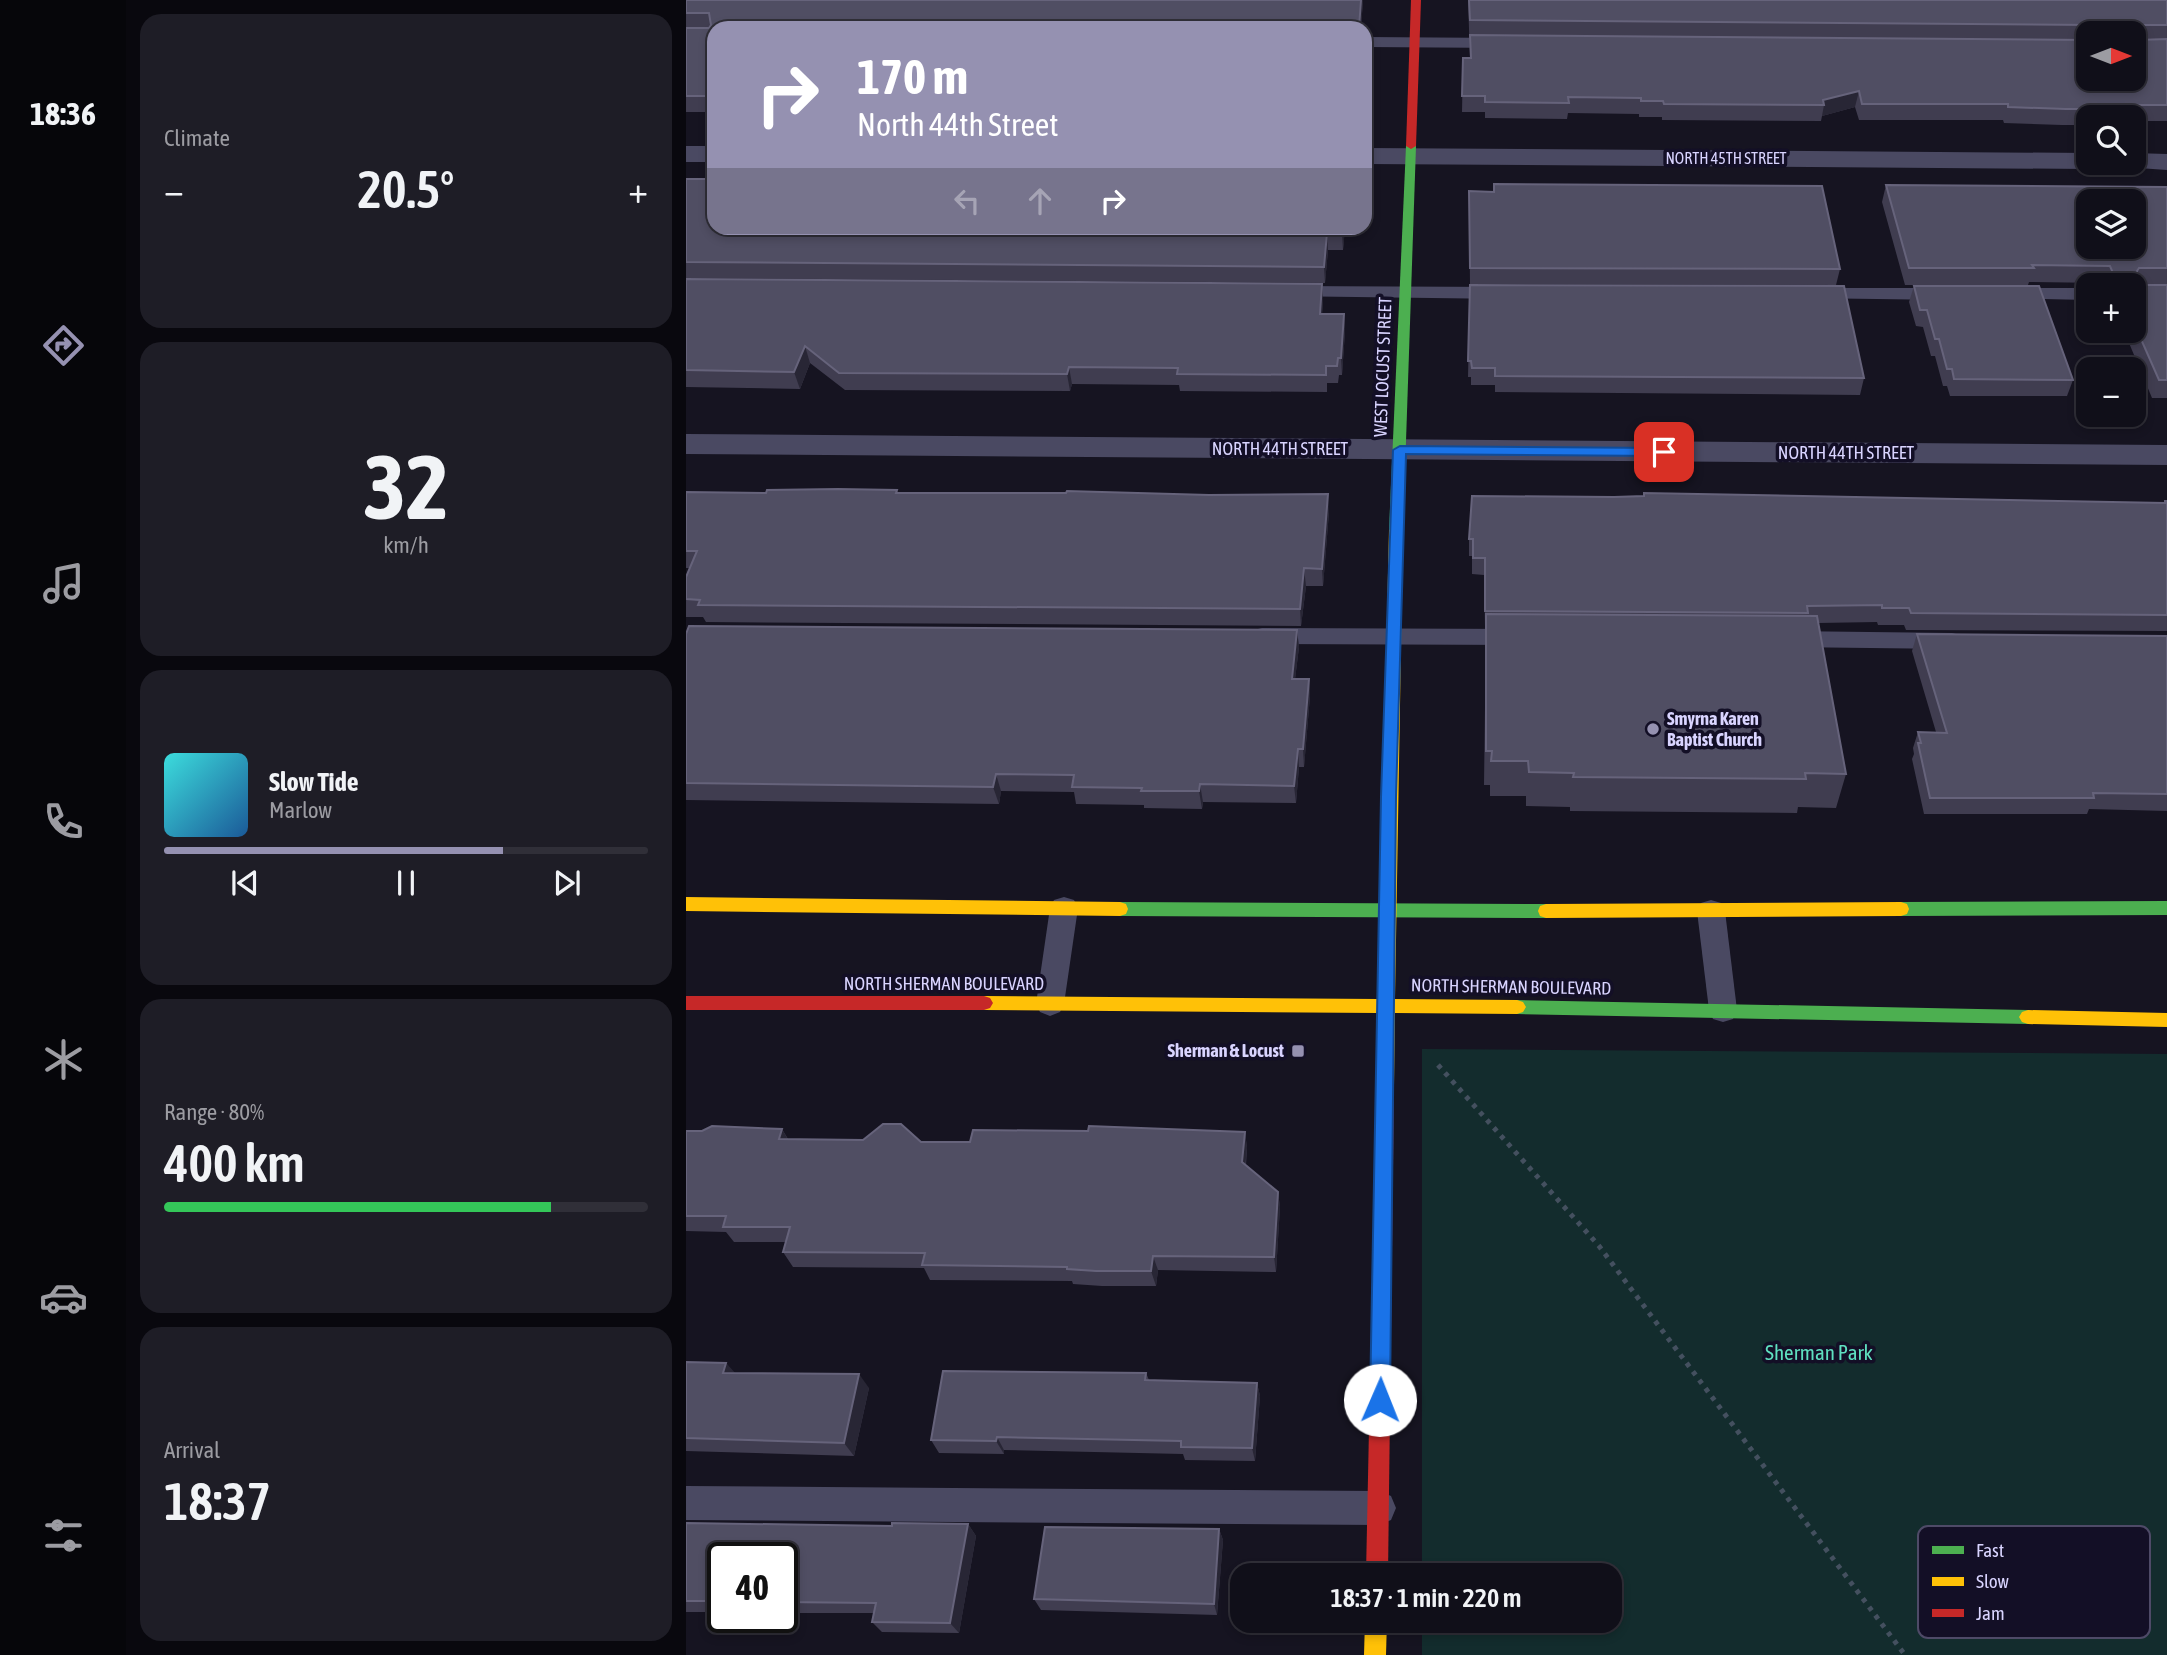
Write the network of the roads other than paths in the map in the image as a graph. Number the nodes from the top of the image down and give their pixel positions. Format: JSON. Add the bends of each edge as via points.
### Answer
{"nodes":[{"id":1,"x":1416,"y":0,"type":"edge"},
{"id":2,"x":1372,"y":42,"type":"edge"},
{"id":3,"x":1415,"y":42,"type":"junction"},
{"id":4,"x":1527,"y":43,"type":"edge"},
{"id":5,"x":686,"y":154,"type":"edge"},
{"id":6,"x":707,"y":154,"type":"edge"},
{"id":7,"x":1372,"y":156,"type":"edge"},
{"id":8,"x":1409,"y":156,"type":"junction"},
{"id":9,"x":2076,"y":161,"type":"edge"},
{"id":10,"x":2146,"y":161,"type":"edge"},
{"id":11,"x":2167,"y":162,"type":"edge"},
{"id":12,"x":1269,"y":292,"type":"edge"},
{"id":13,"x":1404,"y":293,"type":"junction"},
{"id":14,"x":1529,"y":293,"type":"edge"},
{"id":15,"x":1794,"y":294,"type":"edge"},
{"id":16,"x":1962,"y":294,"type":"edge"},
{"id":17,"x":1990,"y":294,"type":"edge"},
{"id":18,"x":2076,"y":294,"type":"edge"},
{"id":19,"x":686,"y":444,"type":"edge"},
{"id":20,"x":1400,"y":450,"type":"junction"},
{"id":21,"x":2167,"y":455,"type":"edge"},
{"id":22,"x":1237,"y":636,"type":"edge"},
{"id":23,"x":1392,"y":636,"type":"junction"},
{"id":24,"x":1538,"y":638,"type":"edge"},
{"id":25,"x":1762,"y":639,"type":"edge"},
{"id":26,"x":1971,"y":641,"type":"edge"},
{"id":27,"x":686,"y":904,"type":"edge"},
{"id":28,"x":1064,"y":908,"type":"junction"},
{"id":29,"x":2167,"y":908,"type":"edge"},
{"id":30,"x":1711,"y":911,"type":"junction"},
{"id":31,"x":1387,"y":912,"type":"junction"},
{"id":32,"x":686,"y":1003,"type":"edge"},
{"id":33,"x":1050,"y":1003,"type":"junction"},
{"id":34,"x":1386,"y":1003,"type":"junction"},
{"id":35,"x":1723,"y":1010,"type":"junction"},
{"id":36,"x":2167,"y":1020,"type":"edge"},
{"id":37,"x":686,"y":1503,"type":"edge"},
{"id":38,"x":1379,"y":1508,"type":"junction"},
{"id":39,"x":1377,"y":1563,"type":"edge"},
{"id":40,"x":1376,"y":1633,"type":"edge"},
{"id":41,"x":1375,"y":1655,"type":"edge"}],
"edges":[{"from":1,"to":3,"type":"main road","name":"WEST LOCUST STREET"},
{"from":2,"to":3,"type":"lane"},
{"from":3,"to":4,"type":"lane"},
{"from":3,"to":8,"type":"main road","name":"WEST LOCUST STREET"},
{"from":5,"to":6,"type":"street"},
{"from":7,"to":8,"type":"street","name":"NORTH 45TH STREET"},
{"from":8,"to":9,"type":"street","name":"NORTH 45TH STREET"},
{"from":8,"to":13,"type":"main road","name":"WEST LOCUST STREET"},
{"from":10,"to":11,"type":"street"},
{"from":12,"to":13,"type":"lane"},
{"from":13,"to":14,"type":"lane"},
{"from":13,"to":20,"type":"main road","name":"WEST LOCUST STREET"},
{"from":15,"to":16,"type":"lane"},
{"from":17,"to":18,"type":"lane"},
{"from":19,"to":20,"type":"street","name":"NORTH 44TH STREET"},
{"from":20,"to":21,"type":"street","name":"NORTH 44TH STREET"},
{"from":20,"to":23,"type":"main road","name":"WEST LOCUST STREET"},
{"from":22,"to":23,"type":"lane"},
{"from":23,"to":24,"type":"lane"},
{"from":23,"to":31,"type":"main road","name":"WEST LOCUST STREET"},
{"from":25,"to":26,"type":"lane"},
{"from":27,"to":28,"type":"main road"},
{"from":28,"to":31,"type":"main road"},
{"from":28,"to":33,"type":"lane"},
{"from":29,"to":30,"type":"main road"},
{"from":30,"to":31,"type":"main road"},
{"from":30,"to":35,"type":"lane"},
{"from":31,"to":34,"type":"main road","name":"WEST LOCUST STREET"},
{"from":32,"to":33,"type":"main road","name":"NORTH SHERMAN BOULEVARD"},
{"from":33,"to":34,"type":"main road","name":"NORTH SHERMAN BOULEVARD"},
{"from":34,"to":35,"type":"main road","name":"NORTH SHERMAN BOULEVARD"},
{"from":34,"to":38,"type":"main road","name":"WEST LOCUST STREET"},
{"from":35,"to":36,"type":"main road","name":"NORTH SHERMAN BOULEVARD"},
{"from":37,"to":38,"type":"lane"},
{"from":38,"to":39,"type":"main road","name":"WEST LOCUST STREET"},
{"from":40,"to":41,"type":"main road"}]}
